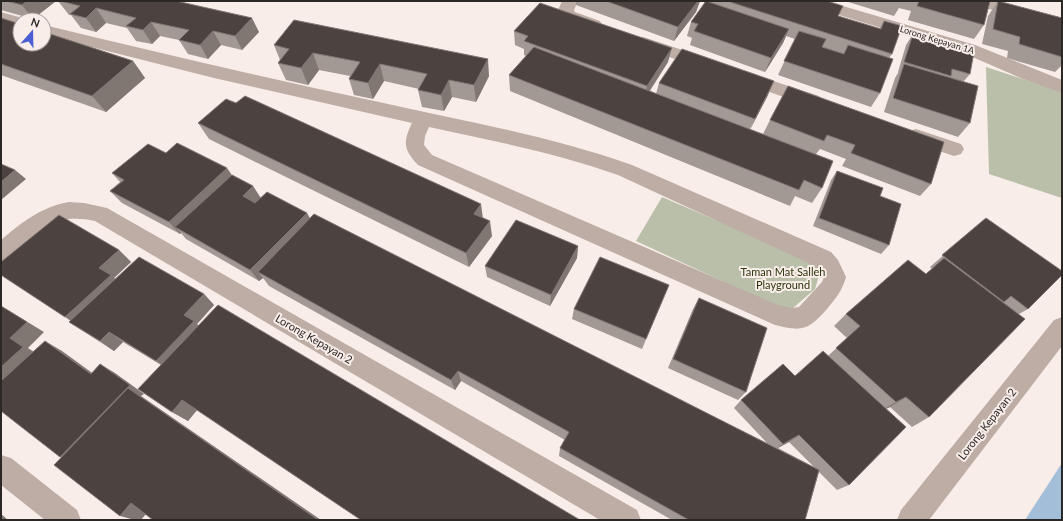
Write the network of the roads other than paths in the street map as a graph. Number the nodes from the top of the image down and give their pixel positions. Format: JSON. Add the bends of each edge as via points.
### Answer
{"nodes":[{"id":1,"x":570,"y":1,"type":"edge"},
{"id":2,"x":809,"y":1,"type":"edge"},
{"id":3,"x":980,"y":1,"type":"edge"},
{"id":4,"x":1,"y":17,"type":"edge"},
{"id":5,"x":12,"y":20,"type":"edge"},
{"id":6,"x":1062,"y":26,"type":"edge"},
{"id":7,"x":52,"y":32,"type":"edge"},
{"id":8,"x":1062,"y":86,"type":"edge"},
{"id":9,"x":828,"y":106,"type":"edge"},
{"id":10,"x":423,"y":119,"type":"junction"},
{"id":11,"x":902,"y":131,"type":"edge"},
{"id":12,"x":954,"y":149,"type":"dead end"},
{"id":13,"x":1,"y":253,"type":"edge"},
{"id":14,"x":1062,"y":328,"type":"edge"},
{"id":15,"x":1,"y":468,"type":"edge"},
{"id":16,"x":67,"y":520,"type":"edge"},
{"id":17,"x":627,"y":520,"type":"edge"},
{"id":18,"x":911,"y":520,"type":"edge"}],
"edges":[{"from":1,"to":9,"type":"street","via":[[566,10],[568,15]]},
{"from":2,"to":8,"type":"street","name":"Lorong Kepayan 1A","via":[[969,49]]},
{"from":3,"to":6,"type":"street"},
{"from":4,"to":5,"type":"street"},
{"from":7,"to":10,"type":"street"},
{"from":10,"to":10,"type":"street","via":[[414,140],[416,151],[425,160],[775,315],[792,319],[805,317],[832,287],[835,277],[823,259],[625,170],[570,152]]},
{"from":11,"to":12,"type":"street"},
{"from":13,"to":17,"type":"street","name":"Lorong Kepayan 2","via":[[36,224],[53,214],[70,210],[100,214]]},
{"from":14,"to":18,"type":"street","name":"Lorong Kepayan 2"},
{"from":15,"to":16,"type":"street"}]}
